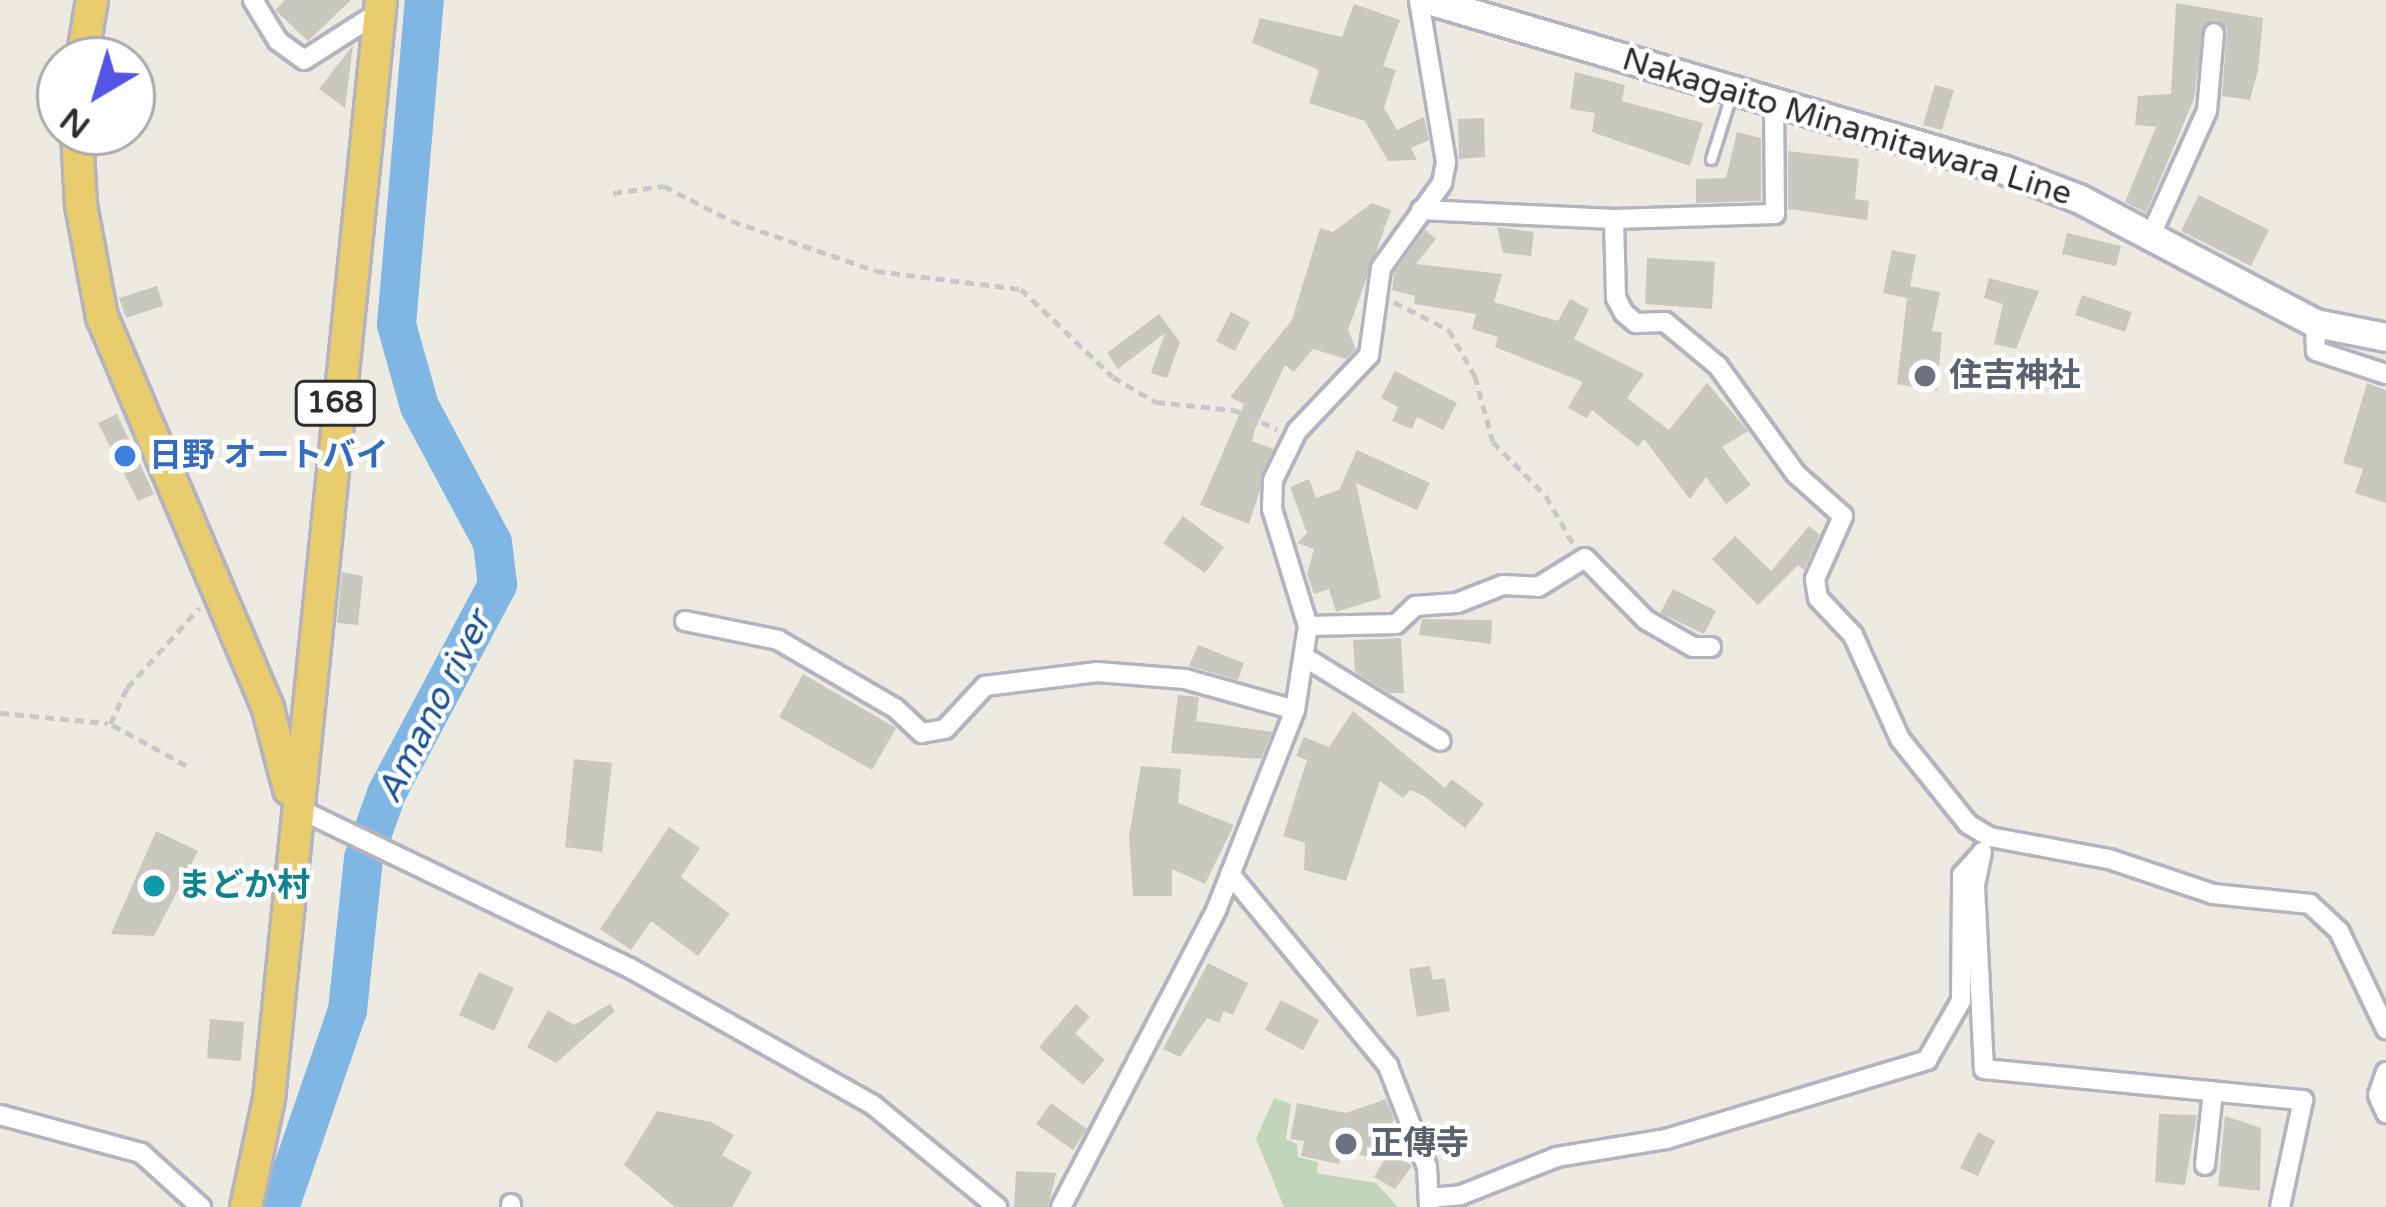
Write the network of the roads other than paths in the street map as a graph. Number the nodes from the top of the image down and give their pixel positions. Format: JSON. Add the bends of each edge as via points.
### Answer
{"nodes":[{"id":1,"x":92,"y":0,"type":"edge"},
{"id":2,"x":253,"y":0,"type":"edge"},
{"id":3,"x":1418,"y":0,"type":"edge"},
{"id":4,"x":1428,"y":0,"type":"edge"},
{"id":5,"x":380,"y":6,"type":"edge"},
{"id":6,"x":2214,"y":33,"type":"dead end"},
{"id":7,"x":86,"y":36,"type":"edge"},
{"id":8,"x":1733,"y":88,"type":"junction"},
{"id":9,"x":1774,"y":100,"type":"junction"},
{"id":10,"x":78,"y":156,"type":"edge"},
{"id":11,"x":1711,"y":159,"type":"dead end"},
{"id":12,"x":1421,"y":210,"type":"junction"},
{"id":13,"x":1614,"y":218,"type":"junction"},
{"id":14,"x":2150,"y":236,"type":"junction"},
{"id":15,"x":2315,"y":323,"type":"junction"},
{"id":16,"x":2386,"y":337,"type":"edge"},
{"id":17,"x":2386,"y":374,"type":"edge"},
{"id":18,"x":685,"y":621,"type":"dead end"},
{"id":19,"x":1308,"y":626,"type":"junction"},
{"id":20,"x":1711,"y":646,"type":"dead end"},
{"id":21,"x":1306,"y":658,"type":"junction"},
{"id":22,"x":1295,"y":710,"type":"junction"},
{"id":23,"x":1441,"y":741,"type":"dead end"},
{"id":24,"x":294,"y":807,"type":"junction"},
{"id":25,"x":1990,"y":837,"type":"junction"},
{"id":26,"x":1978,"y":857,"type":"junction"},
{"id":27,"x":1230,"y":874,"type":"junction"},
{"id":28,"x":2386,"y":1029,"type":"edge"},
{"id":29,"x":2386,"y":1072,"type":"edge"},
{"id":30,"x":2213,"y":1091,"type":"junction"},
{"id":31,"x":2386,"y":1113,"type":"edge"},
{"id":32,"x":0,"y":1115,"type":"edge"},
{"id":33,"x":2205,"y":1165,"type":"dead end"},
{"id":34,"x":1429,"y":1202,"type":"edge"},
{"id":35,"x":201,"y":1207,"type":"edge"},
{"id":36,"x":246,"y":1207,"type":"edge"},
{"id":37,"x":997,"y":1207,"type":"edge"},
{"id":38,"x":1061,"y":1207,"type":"edge"},
{"id":39,"x":2280,"y":1207,"type":"edge"}],
"edges":[{"from":1,"to":7,"type":"highway"},
{"from":2,"to":5,"type":"street","via":[[278,41],[304,60]]},
{"from":3,"to":12,"type":"street","via":[[1446,162],[1442,183]]},
{"from":4,"to":8,"type":"main road","name":"Nakagaito Minamitawara Line"},
{"from":5,"to":24,"type":"highway","number":"168"},
{"from":6,"to":14,"type":"street","via":[[2207,111]]},
{"from":8,"to":9,"type":"main road","name":"Nakagaito Minamitawara Line"},
{"from":8,"to":11,"type":"lane"},
{"from":9,"to":13,"type":"street","via":[[1775,214]]},
{"from":9,"to":14,"type":"main road","name":"Nakagaito Minamitawara Line","via":[[2005,170]]},
{"from":10,"to":24,"type":"highway","number":"168","via":[[102,317],[268,709]]},
{"from":12,"to":13,"type":"street"},
{"from":12,"to":19,"type":"street","via":[[1389,250],[1369,355],[1293,438],[1273,480],[1272,509]]},
{"from":13,"to":25,"type":"street","via":[[1616,298],[1624,313],[1636,323],[1665,322],[1718,366],[1796,474],[1844,516],[1815,579],[1818,598],[1852,635],[1900,739],[1968,824]]},
{"from":14,"to":15,"type":"main road","name":"Nakagaito Minamitawara Line"},
{"from":15,"to":16,"type":"main road","name":"Nakagaito Minamitawara Line"},
{"from":15,"to":17,"type":"street","via":[[2316,351]]},
{"from":18,"to":22,"type":"street","via":[[778,640],[896,708],[922,733],[945,729],[985,686],[1097,672],[1185,679]]},
{"from":19,"to":20,"type":"street","via":[[1396,624],[1414,606],[1457,603],[1503,585],[1538,587],[1585,558],[1646,620],[1693,646]]},
{"from":19,"to":21,"type":"street"},
{"from":21,"to":22,"type":"street"},
{"from":21,"to":23,"type":"street"},
{"from":22,"to":27,"type":"street"},
{"from":24,"to":36,"type":"highway","number":"168","via":[[269,1099]]},
{"from":24,"to":37,"type":"street","via":[[630,968],[873,1105]]},
{"from":25,"to":26,"type":"street"},
{"from":25,"to":28,"type":"street","via":[[2109,859],[2213,893],[2311,904],[2339,931]]},
{"from":26,"to":30,"type":"street","via":[[1984,1069]]},
{"from":26,"to":34,"type":"street","via":[[1962,875],[1961,1001],[1927,1060],[1666,1139],[1557,1157]]},
{"from":27,"to":34,"type":"street","via":[[1388,1066],[1427,1167]]},
{"from":27,"to":38,"type":"street"},
{"from":29,"to":31,"type":"street","via":[[2378,1095]]},
{"from":30,"to":33,"type":"street"},
{"from":30,"to":39,"type":"street","via":[[2303,1100]]},
{"from":32,"to":35,"type":"street","via":[[141,1153]]}]}
